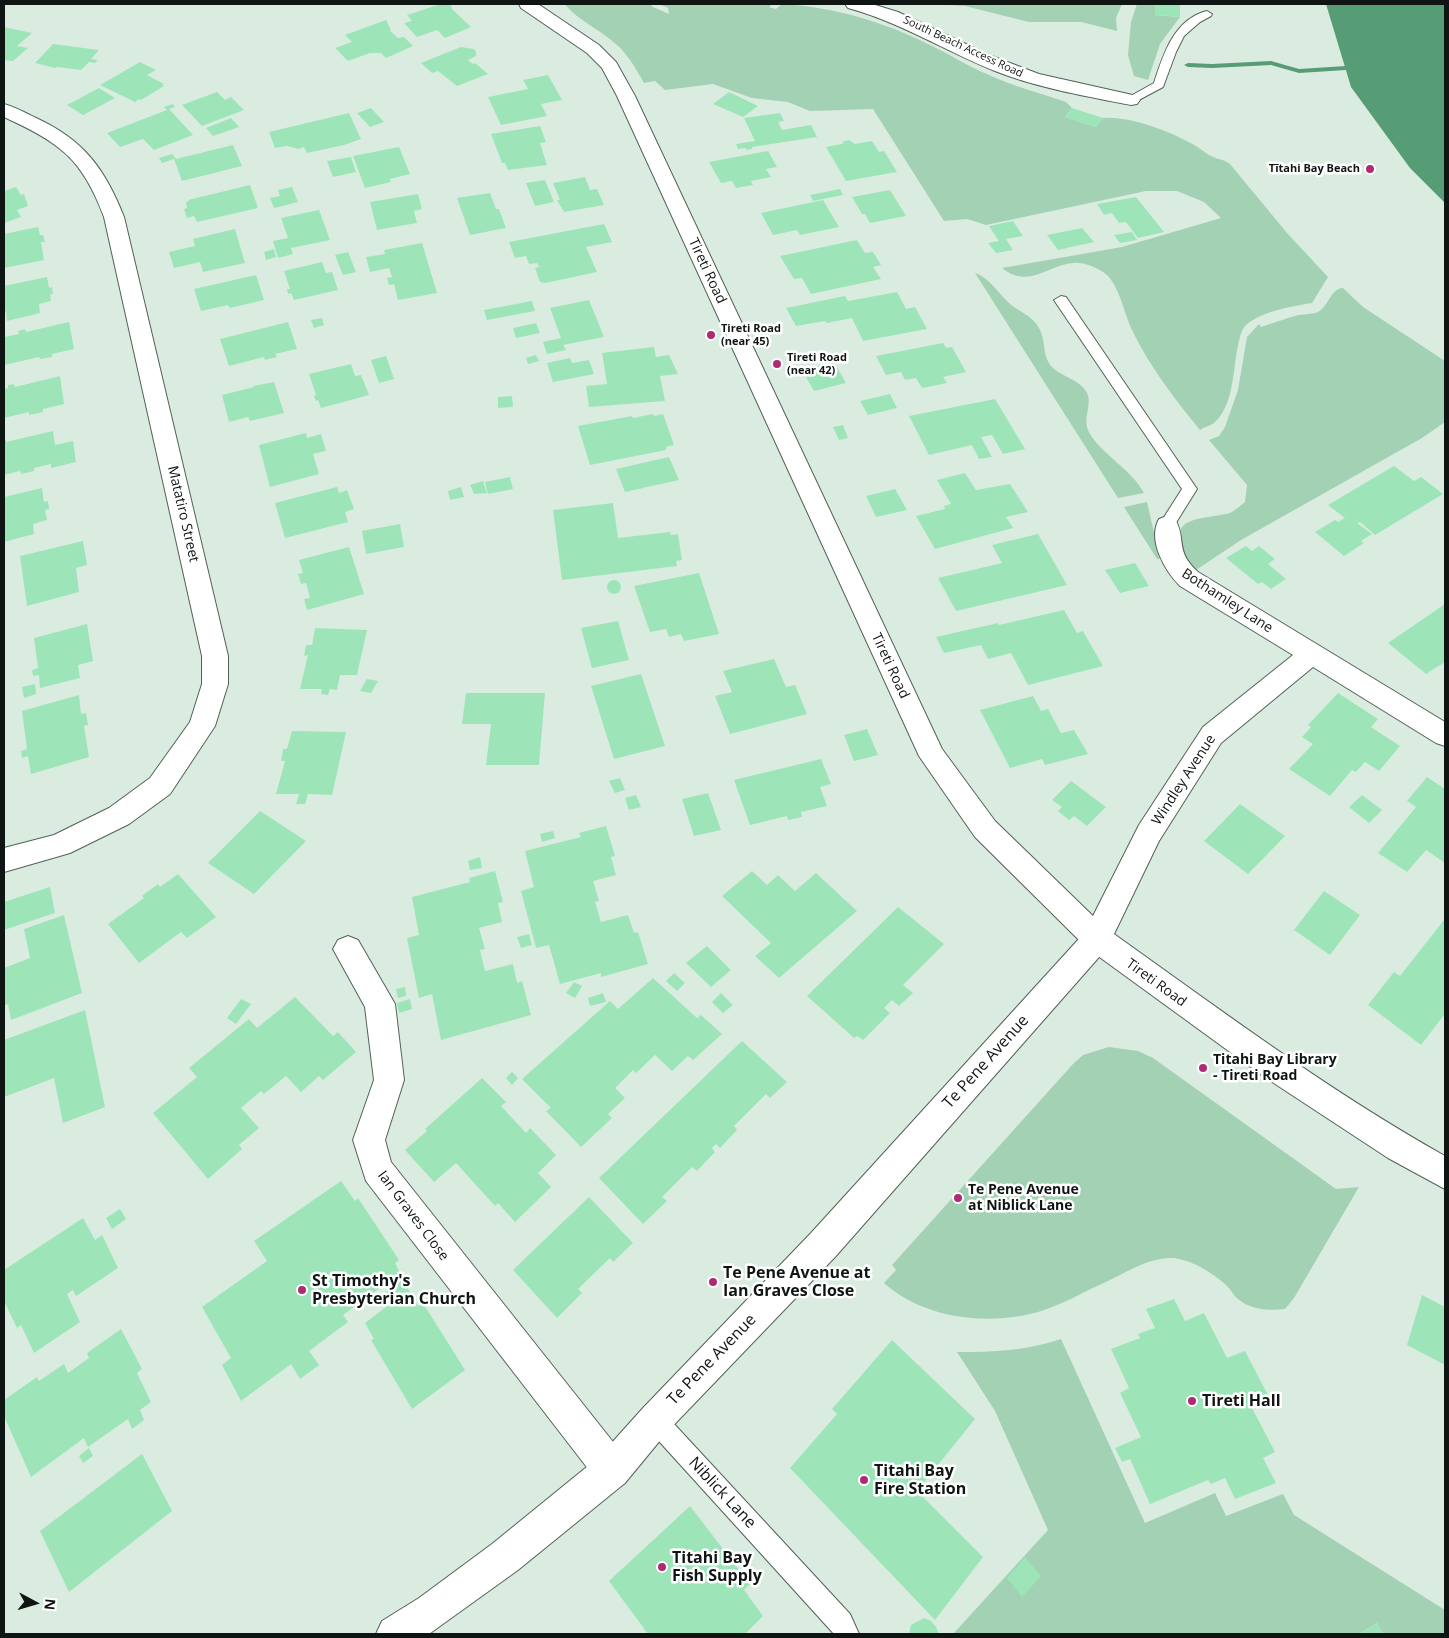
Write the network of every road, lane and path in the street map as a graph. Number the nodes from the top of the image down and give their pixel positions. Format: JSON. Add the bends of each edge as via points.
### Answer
{"nodes":[{"id":1,"x":527,"y":4,"type":"edge"},
{"id":2,"x":854,"y":4,"type":"edge"},
{"id":3,"x":1207,"y":14,"type":"dead end"},
{"id":4,"x":1131,"y":100,"type":"joint"},
{"id":5,"x":4,"y":110,"type":"edge"},
{"id":6,"x":1061,"y":300,"type":"dead end"},
{"id":7,"x":1167,"y":526,"type":"joint"},
{"id":8,"x":1311,"y":654,"type":"junction"},
{"id":9,"x":1445,"y":735,"type":"edge"},
{"id":10,"x":4,"y":860,"type":"edge"},
{"id":11,"x":1097,"y":939,"type":"junction"},
{"id":12,"x":348,"y":949,"type":"dead end"},
{"id":13,"x":1445,"y":1173,"type":"edge"},
{"id":14,"x":655,"y":1420,"type":"junction"},
{"id":15,"x":612,"y":1470,"type":"junction"},
{"id":16,"x":395,"y":1634,"type":"edge"},
{"id":17,"x":847,"y":1634,"type":"edge"}],
"edges":[{"from":1,"to":11,"type":"street","name":"Tireti Road","via":[[593,49],[610,66],[932,756],[985,829]]},
{"from":2,"to":4,"type":"street","name":"South Beach Access Road","via":[[898,17],[1027,77]]},
{"from":3,"to":4,"type":"lane","via":[[1192,20],[1174,41],[1159,85]]},
{"from":5,"to":10,"type":"street","name":"Matatiro Street","via":[[41,127],[69,145],[105,192],[114,217],[215,656],[215,684],[202,726],[160,786],[119,816],[60,845]]},
{"from":6,"to":7,"type":"lane","name":"Bothamley Lane","via":[[1190,489]]},
{"from":7,"to":8,"type":"street","name":"Bothamley Lane","via":[[1168,543],[1176,567],[1189,579]]},
{"from":8,"to":9,"type":"street","name":"Bothamley Lane"},
{"from":8,"to":11,"type":"street","name":"Windley Avenue","via":[[1212,735],[1149,833]]},
{"from":11,"to":13,"type":"street","name":"Tireti Road","via":[[1274,1066],[1392,1143]]},
{"from":11,"to":14,"type":"street","name":"Te Pene Avenue","via":[[823,1245]]},
{"from":12,"to":15,"type":"street","name":"Ian Graves Close","via":[[380,1004],[389,1080],[369,1140],[377,1170]]},
{"from":14,"to":15,"type":"street","name":"Te Pene Avenue"},
{"from":14,"to":17,"type":"lane","name":"Niblick Lane","via":[[841,1623]]},
{"from":15,"to":16,"type":"street","name":"Te Pene Avenue","via":[[506,1557]]}]}
